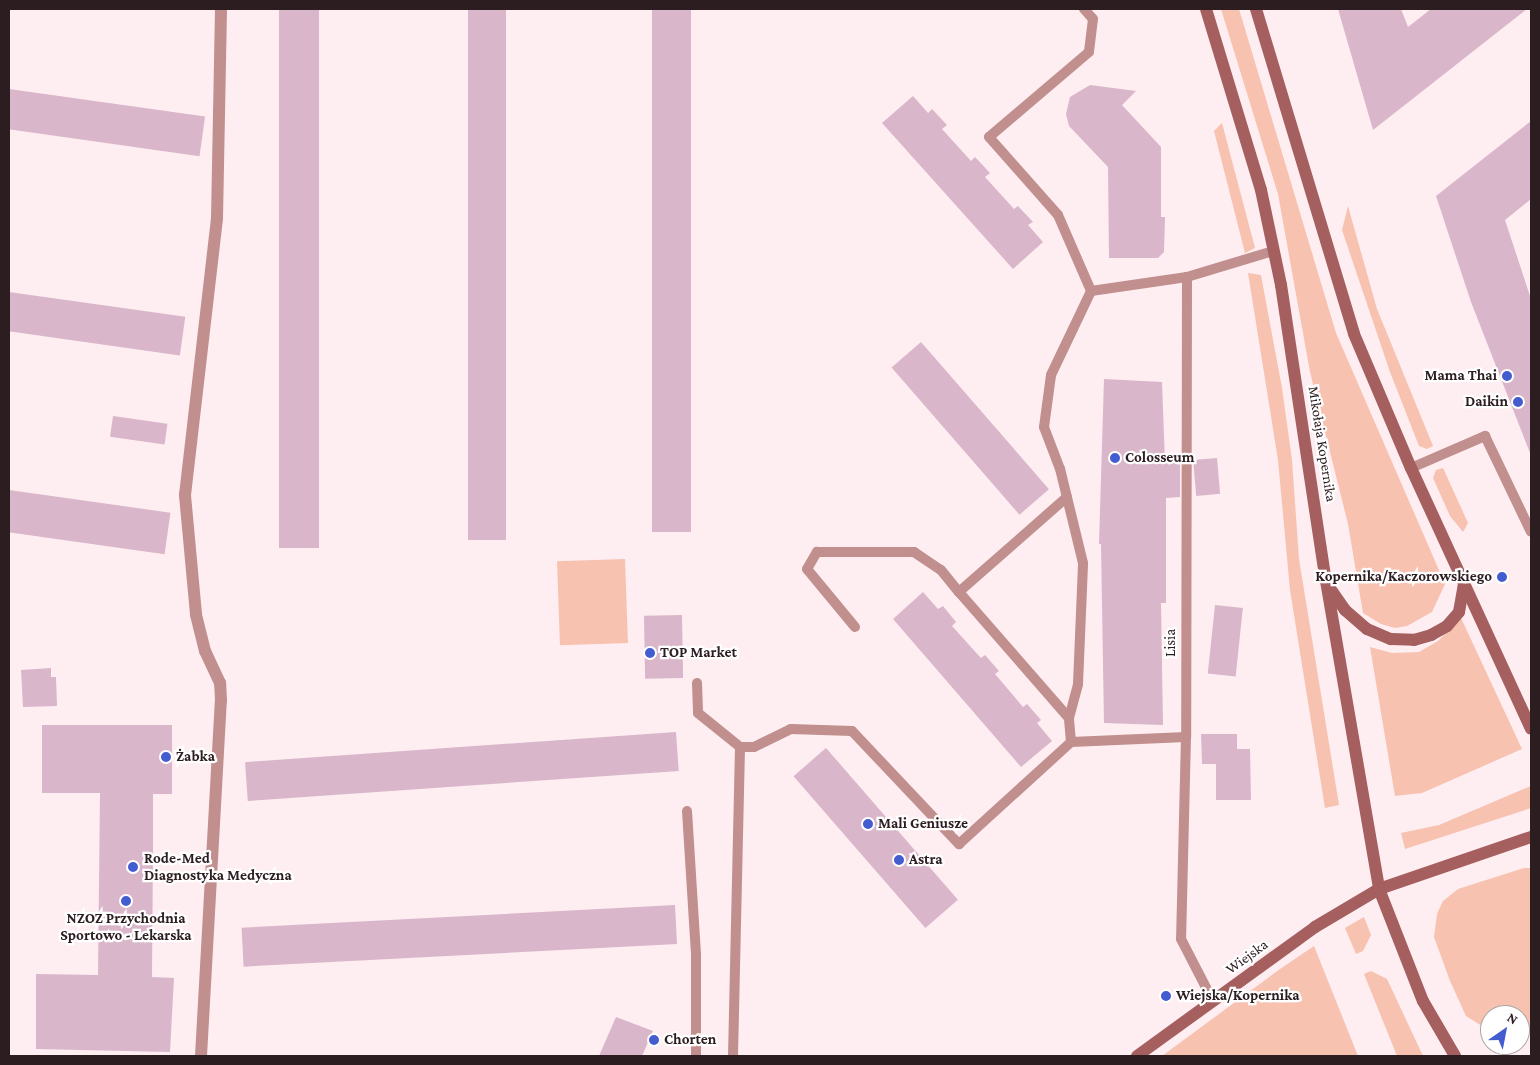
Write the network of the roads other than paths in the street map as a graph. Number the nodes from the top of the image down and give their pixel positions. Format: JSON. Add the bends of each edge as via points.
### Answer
{"nodes":[{"id":1,"x":222,"y":9,"type":"edge"},
{"id":2,"x":1084,"y":9,"type":"edge"},
{"id":3,"x":1206,"y":9,"type":"edge"},
{"id":4,"x":1256,"y":9,"type":"edge"},
{"id":5,"x":1273,"y":251,"type":"junction"},
{"id":6,"x":1187,"y":277,"type":"junction"},
{"id":7,"x":1092,"y":291,"type":"junction"},
{"id":8,"x":1411,"y":468,"type":"junction"},
{"id":9,"x":1067,"y":497,"type":"junction"},
{"id":10,"x":1531,"y":532,"type":"edge"},
{"id":11,"x":1326,"y":581,"type":"junction"},
{"id":12,"x":1464,"y":581,"type":"junction"},
{"id":13,"x":959,"y":592,"type":"junction"},
{"id":14,"x":855,"y":627,"type":"dead end"},
{"id":15,"x":697,"y":683,"type":"dead end"},
{"id":16,"x":1070,"y":718,"type":"junction"},
{"id":17,"x":1531,"y":729,"type":"edge"},
{"id":18,"x":1186,"y":737,"type":"junction"},
{"id":19,"x":1071,"y":742,"type":"junction"},
{"id":20,"x":740,"y":747,"type":"junction"},
{"id":21,"x":687,"y":811,"type":"dead end"},
{"id":22,"x":1531,"y":838,"type":"edge"},
{"id":23,"x":1379,"y":889,"type":"junction"},
{"id":24,"x":1213,"y":1001,"type":"junction"},
{"id":25,"x":201,"y":1056,"type":"edge"},
{"id":26,"x":696,"y":1056,"type":"edge"},
{"id":27,"x":733,"y":1056,"type":"edge"},
{"id":28,"x":1137,"y":1056,"type":"edge"},
{"id":29,"x":1455,"y":1056,"type":"edge"}],
"edges":[{"from":1,"to":25,"type":"street","via":[[218,218],[185,495],[198,621],[205,651],[220,683],[221,700]]},
{"from":2,"to":7,"type":"lane","via":[[1094,19],[1089,52],[989,137],[1058,215]]},
{"from":3,"to":5,"type":"main road","name":"Mikołaja Kopernika","via":[[1261,190]]},
{"from":4,"to":8,"type":"main road","via":[[1354,334]]},
{"from":5,"to":6,"type":"lane"},
{"from":5,"to":11,"type":"main road","name":"Mikołaja Kopernika","via":[[1281,285]]},
{"from":6,"to":7,"type":"lane"},
{"from":6,"to":18,"type":"lane","name":"Lisia"},
{"from":7,"to":9,"type":"lane","via":[[1051,375],[1044,427]]},
{"from":8,"to":10,"type":"lane","via":[[1485,436]]},
{"from":8,"to":12,"type":"main road"},
{"from":9,"to":13,"type":"lane"},
{"from":9,"to":16,"type":"lane","via":[[1083,563],[1078,684]]},
{"from":11,"to":12,"type":"main road","via":[[1344,610],[1367,629],[1391,639],[1414,640],[1431,636],[1447,626],[1459,612]]},
{"from":11,"to":23,"type":"main road","name":"Mikołaja Kopernika"},
{"from":12,"to":17,"type":"main road"},
{"from":13,"to":14,"type":"lane","via":[[941,570],[914,552],[817,552],[807,569]]},
{"from":13,"to":16,"type":"lane"},
{"from":15,"to":20,"type":"lane","via":[[698,713]]},
{"from":16,"to":19,"type":"lane"},
{"from":18,"to":19,"type":"lane"},
{"from":18,"to":24,"type":"lane","name":"Lisia","via":[[1181,939]]},
{"from":19,"to":20,"type":"lane","via":[[959,844],[852,731],[791,730],[754,747]]},
{"from":20,"to":27,"type":"lane"},
{"from":21,"to":26,"type":"lane","via":[[696,955]]},
{"from":22,"to":23,"type":"main road","name":"Wiejska"},
{"from":23,"to":24,"type":"main road","name":"Wiejska","via":[[1321,923]]},
{"from":23,"to":29,"type":"main road","name":"Mikołaja Kopernika","via":[[1423,1001]]},
{"from":24,"to":28,"type":"main road","name":"Wiejska"}]}
